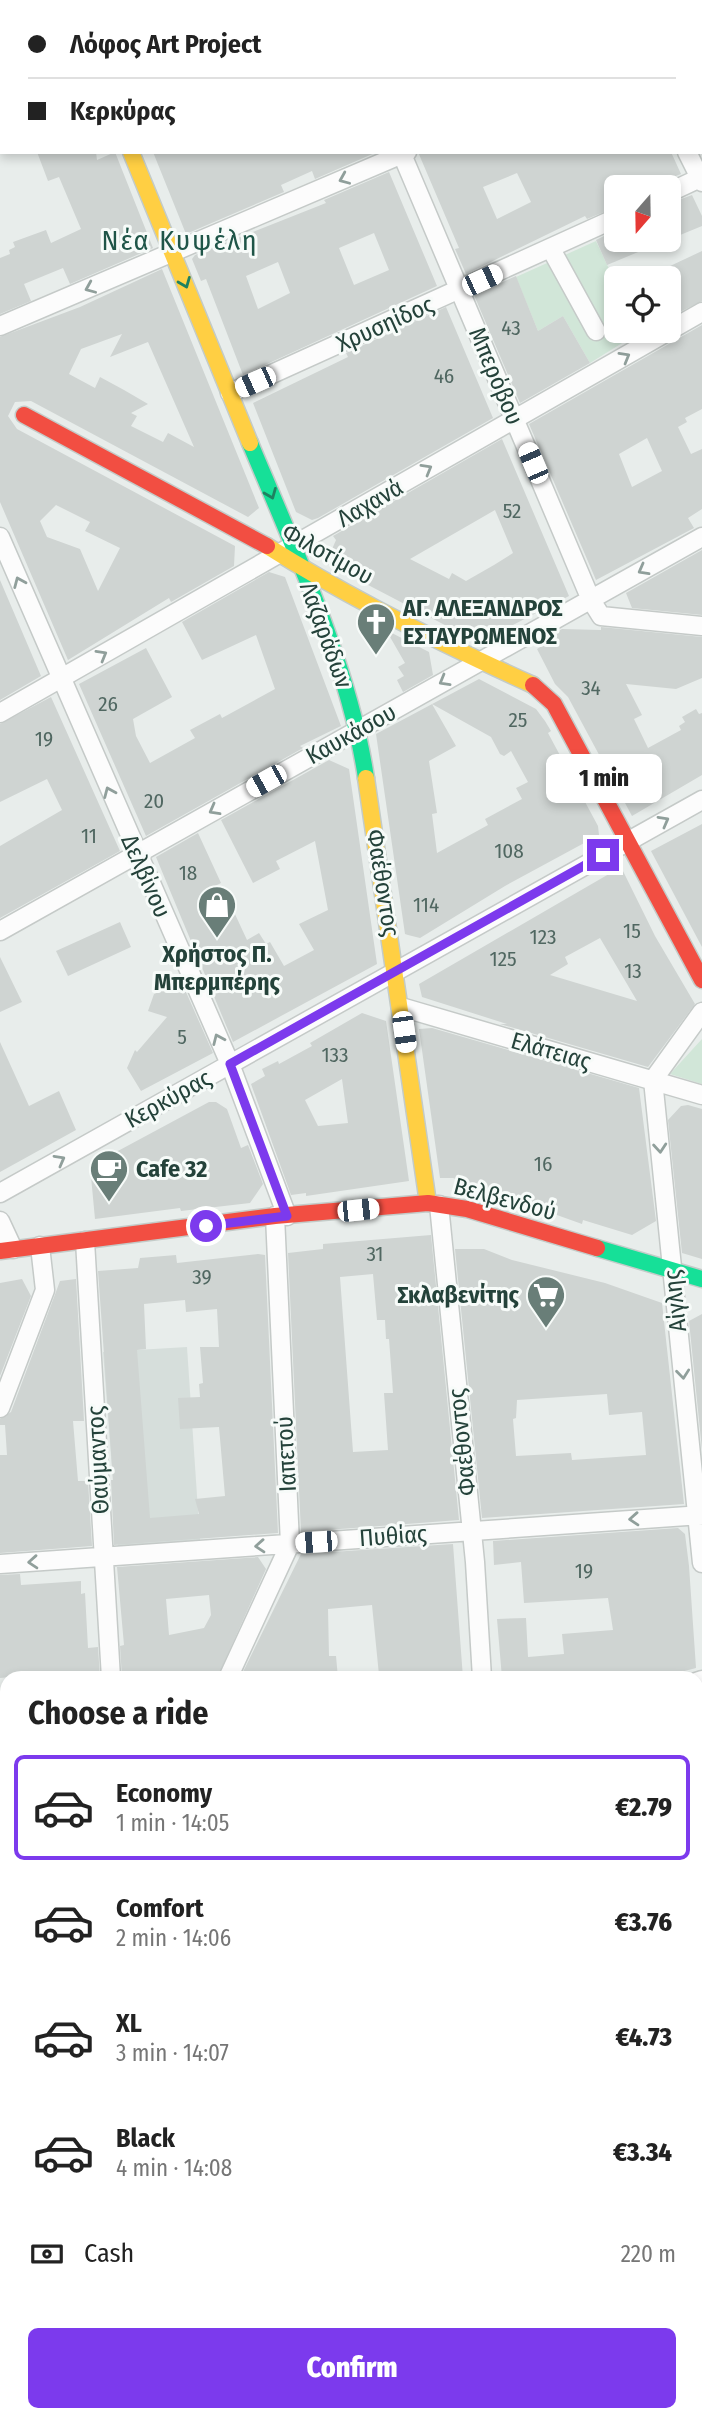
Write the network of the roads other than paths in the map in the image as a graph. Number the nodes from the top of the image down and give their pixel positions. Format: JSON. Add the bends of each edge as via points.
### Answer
{"nodes":[{"id":1,"x":132,"y":154,"type":"edge"},
{"id":2,"x":401,"y":154,"type":"edge"},
{"id":3,"x":403,"y":154,"type":"edge"},
{"id":4,"x":688,"y":154,"type":"edge"},
{"id":5,"x":701,"y":181,"type":"edge"},
{"id":6,"x":681,"y":188,"type":"edge"},
{"id":7,"x":604,"y":224,"type":"edge"},
{"id":8,"x":551,"y":249,"type":"junction"},
{"id":9,"x":172,"y":252,"type":"junction"},
{"id":10,"x":460,"y":291,"type":"junction"},
{"id":11,"x":702,"y":312,"type":"edge"},
{"id":12,"x":0,"y":326,"type":"edge"},
{"id":13,"x":596,"y":331,"type":"dead end"},
{"id":14,"x":230,"y":393,"type":"junction"},
{"id":15,"x":24,"y":415,"type":"dead end"},
{"id":16,"x":514,"y":418,"type":"junction"},
{"id":17,"x":0,"y":537,"type":"edge"},
{"id":18,"x":702,"y":537,"type":"edge"},
{"id":19,"x":287,"y":550,"type":"junction"},
{"id":20,"x":302,"y":568,"type":"junction"},
{"id":21,"x":591,"y":600,"type":"junction"},
{"id":22,"x":702,"y":626,"type":"edge"},
{"id":23,"x":480,"y":661,"type":"junction"},
{"id":24,"x":61,"y":679,"type":"junction"},
{"id":25,"x":0,"y":713,"type":"edge"},
{"id":26,"x":359,"y":729,"type":"junction"},
{"id":27,"x":702,"y":800,"type":"edge"},
{"id":28,"x":626,"y":842,"type":"junction"},
{"id":29,"x":136,"y":854,"type":"junction"},
{"id":30,"x":0,"y":931,"type":"edge"},
{"id":31,"x":396,"y":972,"type":"junction"},
{"id":32,"x":702,"y":980,"type":"edge"},
{"id":33,"x":401,"y":1007,"type":"junction"},
{"id":34,"x":702,"y":1012,"type":"edge"},
{"id":35,"x":230,"y":1064,"type":"junction"},
{"id":36,"x":653,"y":1080,"type":"junction"},
{"id":37,"x":702,"y":1095,"type":"edge"},
{"id":38,"x":0,"y":1193,"type":"edge"},
{"id":39,"x":434,"y":1204,"type":"junction"},
{"id":40,"x":281,"y":1216,"type":"junction"},
{"id":41,"x":0,"y":1221,"type":"edge"},
{"id":42,"x":85,"y":1241,"type":"junction"},
{"id":43,"x":40,"y":1246,"type":"junction"},
{"id":44,"x":6,"y":1250,"type":"edge"},
{"id":45,"x":671,"y":1269,"type":"junction"},
{"id":46,"x":702,"y":1279,"type":"edge"},
{"id":47,"x":0,"y":1408,"type":"edge"},
{"id":48,"x":700,"y":1515,"type":"edge"},
{"id":49,"x":470,"y":1531,"type":"junction"},
{"id":50,"x":290,"y":1544,"type":"junction"},
{"id":51,"x":103,"y":1557,"type":"junction"},
{"id":52,"x":702,"y":1563,"type":"edge"},
{"id":53,"x":0,"y":1564,"type":"edge"},
{"id":54,"x":111,"y":1671,"type":"edge"},
{"id":55,"x":232,"y":1671,"type":"edge"},
{"id":56,"x":481,"y":1671,"type":"edge"}],
"edges":[{"from":1,"to":9,"type":"street","name":"Λαζαράδων"},
{"from":2,"to":9,"type":"street","one_way":true},
{"from":3,"to":10,"type":"street","name":"Μπερόβου"},
{"from":4,"to":5,"type":"street"},
{"from":5,"to":6,"type":"street"},
{"from":7,"to":8,"type":"street","name":"Χρυσηίδος"},
{"from":8,"to":10,"type":"street","name":"Χρυσηίδος"},
{"from":8,"to":13,"type":"street"},
{"from":9,"to":12,"type":"street","one_way":true},
{"from":9,"to":14,"type":"street","name":"Λαζαράδων","one_way":true},
{"from":10,"to":14,"type":"street","name":"Χρυσηίδος"},
{"from":10,"to":16,"type":"street","name":"Μπερόβου"},
{"from":16,"to":11,"type":"street","name":"Λαχανά","one_way":true},
{"from":14,"to":19,"type":"street","name":"Λαζαράδων","one_way":true},
{"from":15,"to":19,"type":"street","name":"Φιλοτίμου"},
{"from":19,"to":16,"type":"street","name":"Λαχανά","one_way":true},
{"from":16,"to":21,"type":"street","name":"Μπερόβου"},
{"from":24,"to":17,"type":"street","name":"Δελβίνου","one_way":true},
{"from":18,"to":21,"type":"street","name":"Καυκάσου","one_way":true},
{"from":19,"to":20,"type":"street","name":"Λαζαράδων"},
{"from":24,"to":19,"type":"street","name":"Λαχανά","one_way":true},
{"from":20,"to":23,"type":"street","name":"Φιλοτίμου"},
{"from":20,"to":26,"type":"street","name":"Λαζαράδων"},
{"from":21,"to":22,"type":"street","via":[[601,615]]},
{"from":21,"to":23,"type":"street","name":"Καυκάσου"},
{"from":23,"to":26,"type":"street","name":"Καυκάσου","one_way":true},
{"from":23,"to":28,"type":"street","name":"Φιλοτίμου","via":[[533,685],[554,704]]},
{"from":24,"to":25,"type":"street","name":"Λαχανά"},
{"from":29,"to":24,"type":"street","name":"Δελβίνου","one_way":true},
{"from":26,"to":29,"type":"street","name":"Καυκάσου","one_way":true},
{"from":26,"to":31,"type":"street","name":"Φαέθοντος"},
{"from":28,"to":27,"type":"street","name":"Κερκύρας","one_way":true},
{"from":28,"to":31,"type":"street","name":"Κερκύρας"},
{"from":28,"to":32,"type":"street","name":"Φιλοτίμου"},
{"from":29,"to":30,"type":"street","name":"Καυκάσου"},
{"from":35,"to":29,"type":"street","name":"Δελβίνου","one_way":true},
{"from":31,"to":33,"type":"street","name":"Φαέθοντος"},
{"from":31,"to":35,"type":"street","name":"Κερκύρας"},
{"from":33,"to":36,"type":"street","name":"Ελάτειας"},
{"from":33,"to":39,"type":"street","name":"Φαέθοντος"},
{"from":34,"to":36,"type":"street"},
{"from":38,"to":35,"type":"street","name":"Κερκύρας","one_way":true},
{"from":35,"to":40,"type":"street","name":"Δελβίνου"},
{"from":36,"to":37,"type":"street","name":"Ελάτειας"},
{"from":36,"to":45,"type":"street","name":"Αίγλης","one_way":true},
{"from":39,"to":40,"type":"street","name":"Βελβενδού"},
{"from":39,"to":45,"type":"street","name":"Βελβενδού","via":[[467,1209]]},
{"from":39,"to":49,"type":"street","name":"Φαέθοντος"},
{"from":40,"to":42,"type":"street","name":"Βελβενδού"},
{"from":40,"to":50,"type":"street","name":"Ιαπετού"},
{"from":41,"to":44,"type":"street"},
{"from":42,"to":43,"type":"street","name":"Βελβενδού"},
{"from":42,"to":51,"type":"street","name":"Θαύμαντος"},
{"from":43,"to":44,"type":"street","name":"Βελβενδού"},
{"from":43,"to":47,"type":"street","via":[[45,1290]]},
{"from":45,"to":46,"type":"street","name":"Βελβενδού"},
{"from":45,"to":48,"type":"street","name":"Αίγλης","one_way":true},
{"from":48,"to":49,"type":"street","name":"Πυθίας","one_way":true},
{"from":48,"to":52,"type":"street","name":"Αίγλης"},
{"from":49,"to":50,"type":"street","name":"Πυθίας"},
{"from":49,"to":56,"type":"street","name":"Φαέθοντος"},
{"from":50,"to":51,"type":"street","name":"Πυθίας","one_way":true},
{"from":50,"to":55,"type":"street","name":"Ιαπετού"},
{"from":51,"to":53,"type":"street","name":"Πυθίας","one_way":true},
{"from":51,"to":54,"type":"street","name":"Θαύμαντος"}]}
